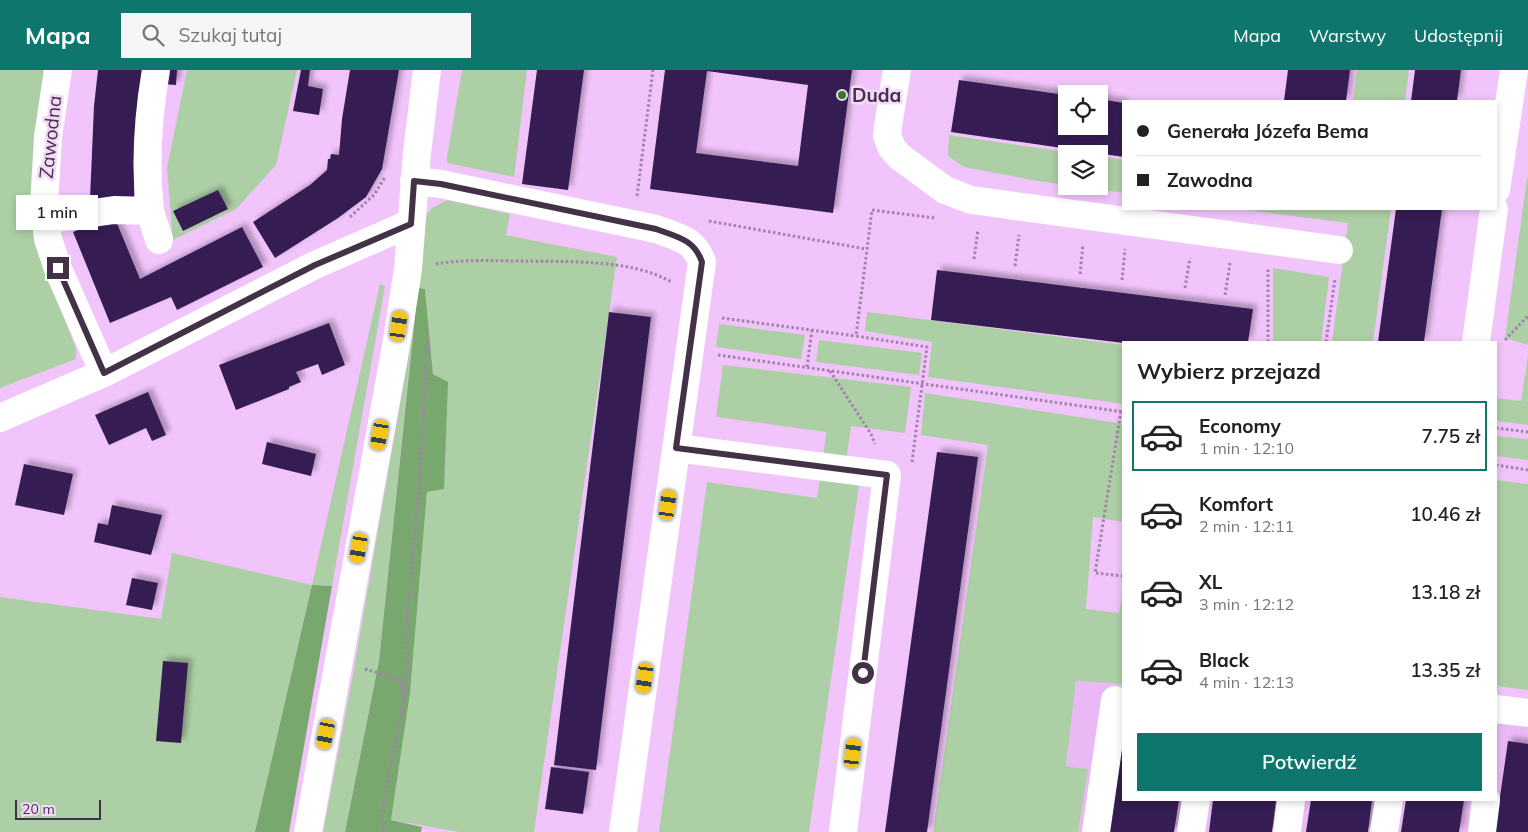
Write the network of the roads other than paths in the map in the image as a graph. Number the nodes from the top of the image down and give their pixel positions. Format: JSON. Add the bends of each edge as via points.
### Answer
{"nodes":[{"id":1,"x":58,"y":70,"type":"edge"},
{"id":2,"x":156,"y":70,"type":"edge"},
{"id":3,"x":427,"y":70,"type":"edge"},
{"id":4,"x":897,"y":70,"type":"edge"},
{"id":5,"x":1518,"y":82,"type":"edge"},
{"id":6,"x":414,"y":181,"type":"junction"},
{"id":7,"x":1497,"y":185,"type":"edge"},
{"id":8,"x":1494,"y":210,"type":"edge"},
{"id":9,"x":150,"y":212,"type":"junction"},
{"id":10,"x":45,"y":220,"type":"junction"},
{"id":11,"x":411,"y":224,"type":"junction"},
{"id":12,"x":159,"y":240,"type":"dead end"},
{"id":13,"x":1339,"y":250,"type":"road end"},
{"id":14,"x":1489,"y":341,"type":"edge"},
{"id":15,"x":104,"y":373,"type":"junction"},
{"id":16,"x":0,"y":418,"type":"edge"},
{"id":17,"x":676,"y":448,"type":"junction"},
{"id":18,"x":1115,"y":700,"type":"dead end"},
{"id":19,"x":1497,"y":712,"type":"edge"},
{"id":20,"x":1528,"y":713,"type":"edge"},
{"id":21,"x":1196,"y":801,"type":"edge"},
{"id":22,"x":1291,"y":801,"type":"edge"},
{"id":23,"x":1388,"y":801,"type":"edge"},
{"id":24,"x":1486,"y":801,"type":"edge"},
{"id":25,"x":308,"y":832,"type":"edge"},
{"id":26,"x":623,"y":832,"type":"edge"},
{"id":27,"x":843,"y":832,"type":"edge"},
{"id":28,"x":1096,"y":832,"type":"edge"},
{"id":29,"x":1191,"y":832,"type":"edge"},
{"id":30,"x":1287,"y":832,"type":"edge"},
{"id":31,"x":1384,"y":832,"type":"edge"},
{"id":32,"x":1482,"y":832,"type":"edge"}],
"edges":[{"from":1,"to":10,"type":"street","name":"Zawodna","via":[[48,136]]},
{"from":2,"to":9,"type":"street","via":[[150,111],[147,184]]},
{"from":3,"to":6,"type":"street"},
{"from":4,"to":13,"type":"street","via":[[888,136],[892,148],[945,190],[972,200]]},
{"from":5,"to":7,"type":"street"},
{"from":6,"to":11,"type":"street"},
{"from":6,"to":17,"type":"street","via":[[646,227],[682,238],[695,248],[702,262]]},
{"from":8,"to":14,"type":"street"},
{"from":9,"to":10,"type":"street","via":[[114,210]]},
{"from":9,"to":12,"type":"street"},
{"from":10,"to":15,"type":"street","name":"Zawodna","via":[[58,268]]},
{"from":11,"to":15,"type":"street","via":[[315,265]]},
{"from":11,"to":25,"type":"street","via":[[397,340]]},
{"from":15,"to":16,"type":"street"},
{"from":17,"to":26,"type":"street"},
{"from":17,"to":27,"type":"street","via":[[899,473]]},
{"from":18,"to":28,"type":"street"},
{"from":19,"to":20,"type":"street"},
{"from":21,"to":29,"type":"street"},
{"from":22,"to":30,"type":"street"},
{"from":23,"to":31,"type":"street"},
{"from":24,"to":32,"type":"street"}]}
